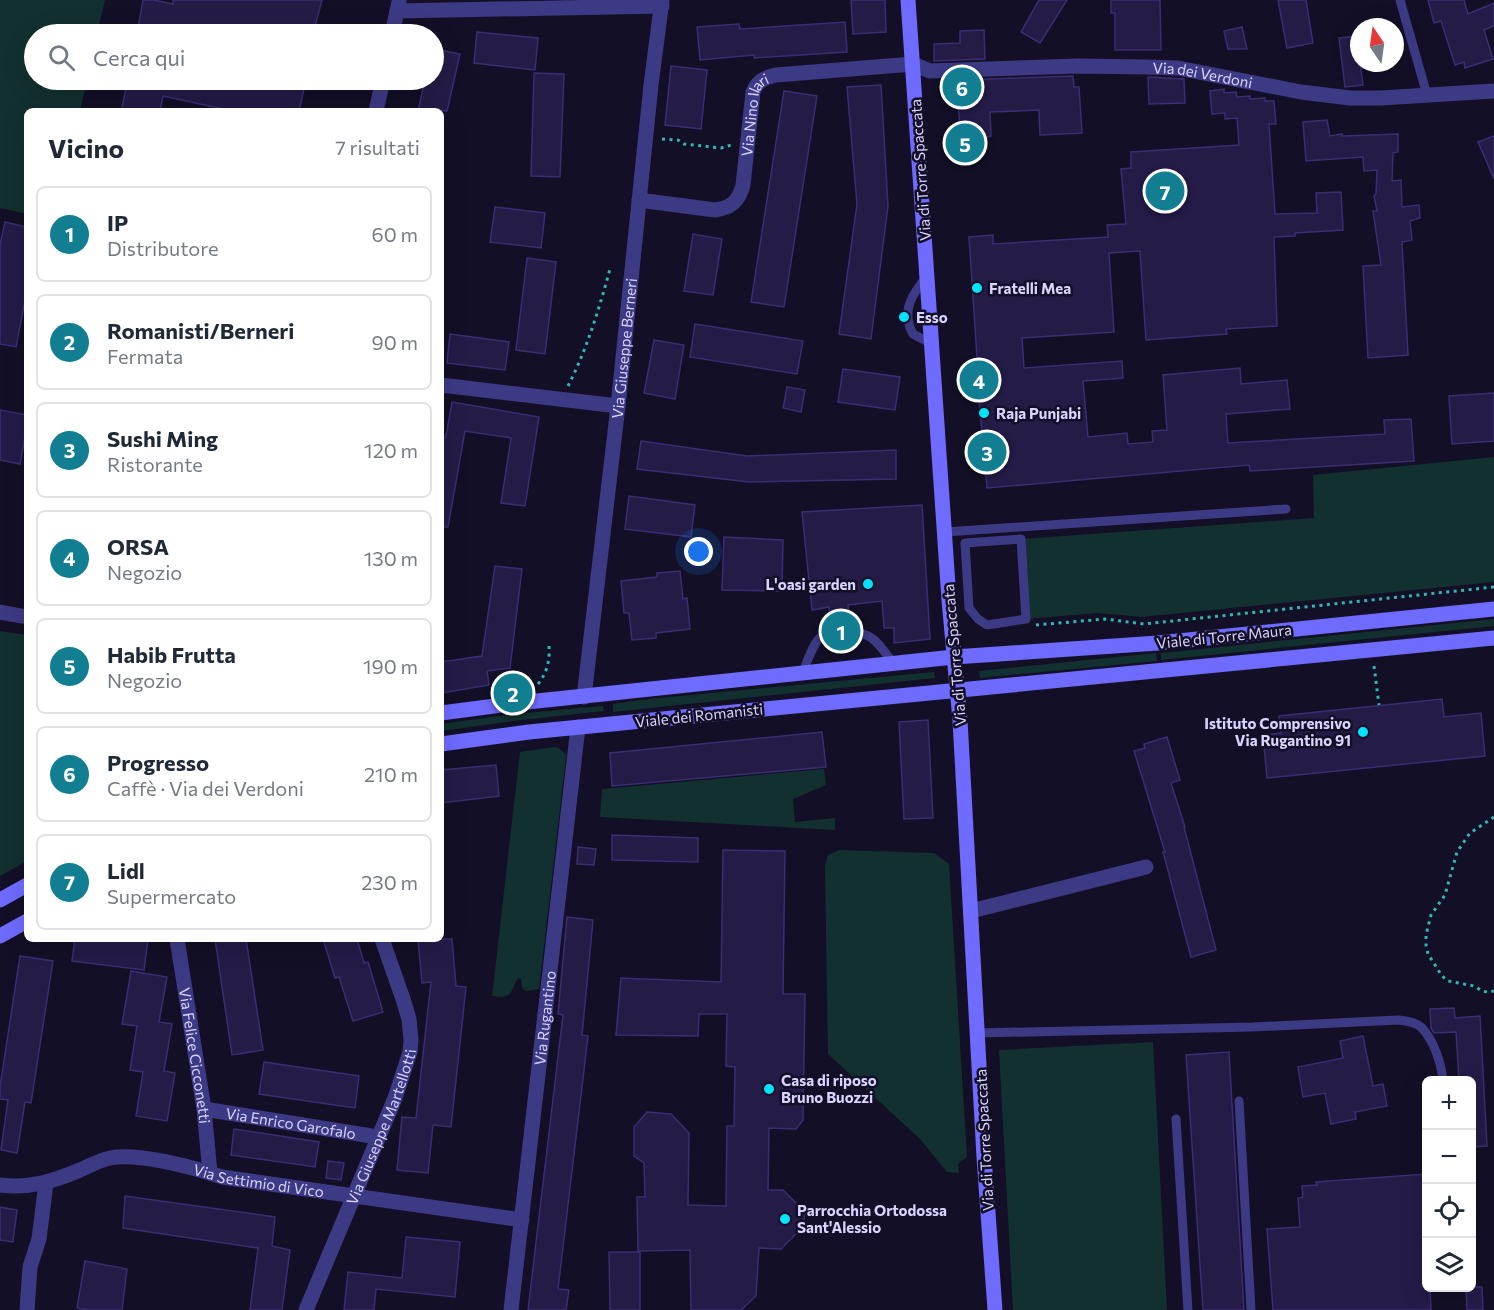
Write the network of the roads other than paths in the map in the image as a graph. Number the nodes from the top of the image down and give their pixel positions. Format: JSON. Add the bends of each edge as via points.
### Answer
{"nodes":[{"id":1,"x":908,"y":0,"type":"edge"},
{"id":2,"x":1400,"y":0,"type":"edge"},
{"id":3,"x":662,"y":3,"type":"edge"},
{"id":4,"x":398,"y":5,"type":"edge"},
{"id":5,"x":394,"y":24,"type":"edge"},
{"id":6,"x":913,"y":64,"type":"junction"},
{"id":7,"x":381,"y":90,"type":"edge"},
{"id":8,"x":1494,"y":91,"type":"edge"},
{"id":9,"x":1427,"y":95,"type":"junction"},
{"id":10,"x":377,"y":108,"type":"edge"},
{"id":11,"x":639,"y":200,"type":"junction"},
{"id":12,"x":927,"y":276,"type":"junction"},
{"id":13,"x":932,"y":344,"type":"junction"},
{"id":14,"x":444,"y":384,"type":"edge"},
{"id":15,"x":618,"y":405,"type":"junction"},
{"id":16,"x":1286,"y":509,"type":"dead end"},
{"id":17,"x":945,"y":532,"type":"junction"},
{"id":18,"x":1021,"y":538,"type":"joint"},
{"id":19,"x":1494,"y":609,"type":"edge"},
{"id":20,"x":0,"y":612,"type":"edge"},
{"id":21,"x":24,"y":616,"type":"edge"},
{"id":22,"x":1494,"y":638,"type":"edge"},
{"id":23,"x":954,"y":657,"type":"junction"},
{"id":24,"x":894,"y":664,"type":"junction"},
{"id":25,"x":802,"y":674,"type":"junction"},
{"id":26,"x":958,"y":690,"type":"junction"},
{"id":27,"x":584,"y":697,"type":"junction"},
{"id":28,"x":444,"y":713,"type":"edge"},
{"id":29,"x":578,"y":727,"type":"junction"},
{"id":30,"x":444,"y":744,"type":"edge"},
{"id":31,"x":1146,"y":867,"type":"dead end"},
{"id":32,"x":24,"y":887,"type":"edge"},
{"id":33,"x":0,"y":900,"type":"edge"},
{"id":34,"x":971,"y":911,"type":"junction"},
{"id":35,"x":24,"y":923,"type":"edge"},
{"id":36,"x":0,"y":936,"type":"edge"},
{"id":37,"x":177,"y":942,"type":"edge"},
{"id":38,"x":383,"y":942,"type":"edge"},
{"id":39,"x":977,"y":1033,"type":"junction"},
{"id":40,"x":1443,"y":1076,"type":"edge"},
{"id":41,"x":1239,"y":1101,"type":"dead end"},
{"id":42,"x":204,"y":1109,"type":"junction"},
{"id":43,"x":1176,"y":1119,"type":"dead end"},
{"id":44,"x":378,"y":1137,"type":"junction"},
{"id":45,"x":210,"y":1173,"type":"junction"},
{"id":46,"x":46,"y":1183,"type":"junction"},
{"id":47,"x":0,"y":1185,"type":"edge"},
{"id":48,"x":354,"y":1197,"type":"junction"},
{"id":49,"x":522,"y":1220,"type":"junction"},
{"id":50,"x":27,"y":1310,"type":"edge"},
{"id":51,"x":306,"y":1310,"type":"edge"},
{"id":52,"x":511,"y":1310,"type":"edge"},
{"id":53,"x":995,"y":1310,"type":"edge"},
{"id":54,"x":1188,"y":1310,"type":"edge"},
{"id":55,"x":1251,"y":1310,"type":"edge"}],
"edges":[{"from":1,"to":6,"type":"street","name":"Via di Torre Spaccata"},
{"from":2,"to":9,"type":"lane"},
{"from":3,"to":4,"type":"street"},
{"from":3,"to":11,"type":"street","name":"Via Giuseppe Berneri"},
{"from":4,"to":5,"type":"street"},
{"from":6,"to":9,"type":"street","name":"Via dei Verdoni","via":[[930,71],[1155,67],[1342,97]]},
{"from":6,"to":11,"type":"street","name":"Via Nino Ilari","via":[[764,79],[753,92],[743,185],[735,202],[715,210]]},
{"from":6,"to":12,"type":"street","name":"Via di Torre Spaccata"},
{"from":7,"to":10,"type":"street"},
{"from":8,"to":9,"type":"street","name":"Via dei Verdoni"},
{"from":11,"to":15,"type":"street","name":"Via Giuseppe Berneri"},
{"from":12,"to":13,"type":"street","name":"Via di Torre Spaccata"},
{"from":12,"to":13,"type":"lane","via":[[908,305],[909,324],[913,334]]},
{"from":13,"to":17,"type":"street","name":"Via di Torre Spaccata"},
{"from":14,"to":15,"type":"street"},
{"from":15,"to":27,"type":"street","name":"Via Giuseppe Berneri"},
{"from":16,"to":17,"type":"lane"},
{"from":17,"to":23,"type":"street","name":"Via di Torre Spaccata"},
{"from":18,"to":18,"type":"lane","via":[[965,543],[969,608],[987,625],[1026,619]]},
{"from":19,"to":23,"type":"street","name":"Viale di Torre Maura","via":[[1158,643]]},
{"from":20,"to":21,"type":"street"},
{"from":22,"to":26,"type":"street","name":"Viale di Torre Maura"},
{"from":23,"to":24,"type":"street","name":"Viale dei Romanisti"},
{"from":23,"to":26,"type":"street","name":"Via di Torre Spaccata"},
{"from":24,"to":25,"type":"street","name":"Viale dei Romanisti"},
{"from":24,"to":25,"type":"lane","via":[[864,633],[830,633],[814,645]]},
{"from":25,"to":27,"type":"street","name":"Viale dei Romanisti"},
{"from":26,"to":29,"type":"street","name":"Viale dei Romanisti"},
{"from":26,"to":34,"type":"street","name":"Via di Torre Spaccata"},
{"from":27,"to":28,"type":"street","name":"Viale dei Romanisti"},
{"from":29,"to":30,"type":"street","name":"Viale dei Romanisti"},
{"from":29,"to":49,"type":"street","name":"Via Rugantino"},
{"from":31,"to":34,"type":"street"},
{"from":32,"to":33,"type":"street"},
{"from":34,"to":39,"type":"street","name":"Via di Torre Spaccata"},
{"from":35,"to":36,"type":"street"},
{"from":37,"to":42,"type":"street","name":"Via Felice Cicconetti"},
{"from":38,"to":44,"type":"street","name":"Via Giuseppe Martellotti","via":[[406,1009],[411,1040],[404,1075]]},
{"from":39,"to":40,"type":"lane","via":[[1398,1020],[1421,1026],[1436,1052]]},
{"from":39,"to":53,"type":"street","name":"Via di Torre Spaccata"},
{"from":41,"to":55,"type":"lane"},
{"from":42,"to":44,"type":"street","name":"Via Enrico Garofalo"},
{"from":42,"to":45,"type":"street","name":"Via Felice Cicconetti"},
{"from":43,"to":54,"type":"lane"},
{"from":44,"to":48,"type":"street","name":"Via Giuseppe Martellotti"},
{"from":45,"to":46,"type":"street","name":"Via Settimio di Vico","via":[[120,1157],[108,1158]]},
{"from":45,"to":48,"type":"street","name":"Via Settimio di Vico"},
{"from":46,"to":47,"type":"street","name":"Via Settimio di Vico"},
{"from":46,"to":50,"type":"street","via":[[39,1239],[30,1267]]},
{"from":48,"to":49,"type":"street","name":"Via Settimio di Vico"},
{"from":48,"to":51,"type":"street","name":"Via Giuseppe Martellotti"},
{"from":49,"to":52,"type":"street","name":"Via Rugantino"}]}
